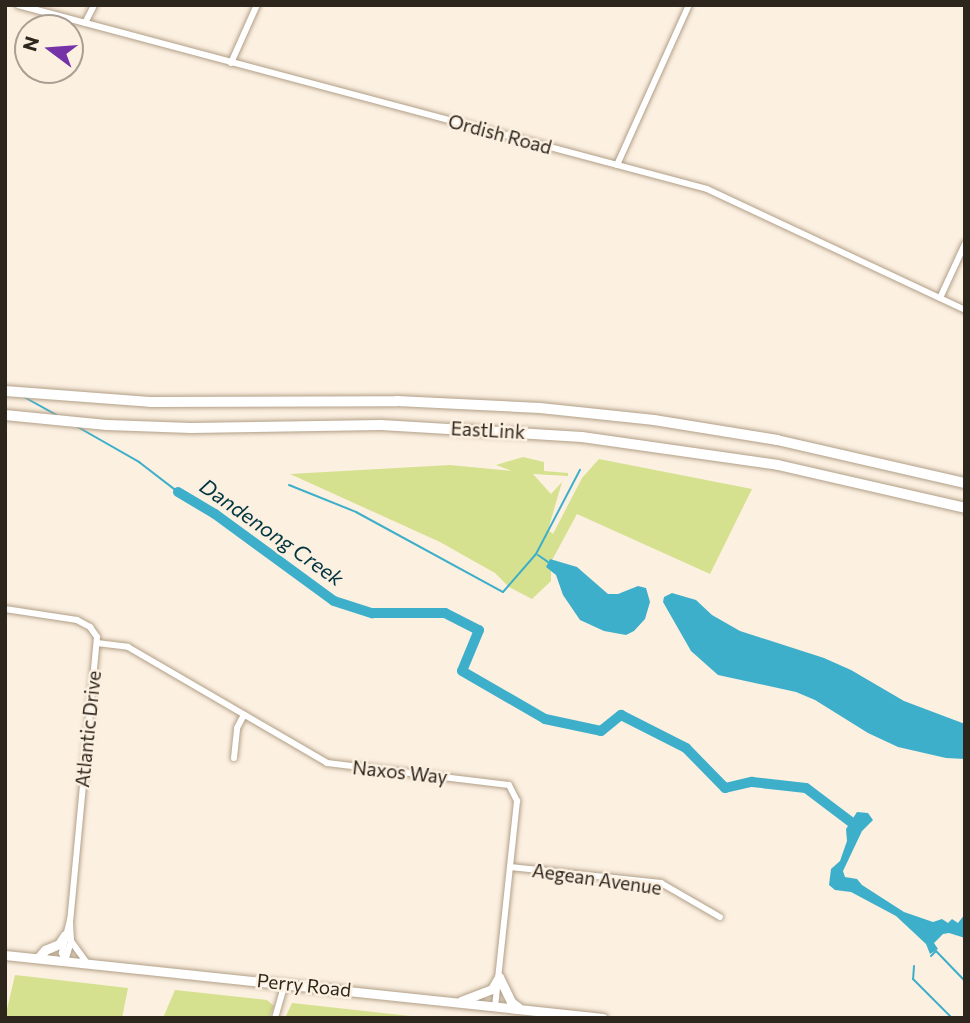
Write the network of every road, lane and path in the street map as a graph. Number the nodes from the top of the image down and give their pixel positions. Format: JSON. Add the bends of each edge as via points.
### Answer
{"nodes":[{"id":1,"x":18,"y":5,"type":"edge"},
{"id":2,"x":93,"y":5,"type":"edge"},
{"id":3,"x":257,"y":5,"type":"edge"},
{"id":4,"x":689,"y":5,"type":"edge"},
{"id":5,"x":85,"y":23,"type":"junction"},
{"id":6,"x":231,"y":62,"type":"junction"},
{"id":7,"x":617,"y":165,"type":"junction"},
{"id":8,"x":965,"y":244,"type":"edge"},
{"id":9,"x":940,"y":298,"type":"junction"},
{"id":10,"x":965,"y":310,"type":"edge"},
{"id":11,"x":5,"y":391,"type":"edge"},
{"id":12,"x":8,"y":416,"type":"edge"},
{"id":13,"x":965,"y":483,"type":"edge"},
{"id":14,"x":965,"y":509,"type":"edge"},
{"id":15,"x":5,"y":609,"type":"edge"},
{"id":16,"x":97,"y":643,"type":"junction"},
{"id":17,"x":244,"y":715,"type":"junction"},
{"id":18,"x":234,"y":758,"type":"dead end"},
{"id":19,"x":510,"y":867,"type":"junction"},
{"id":20,"x":720,"y":917,"type":"dead end"},
{"id":21,"x":68,"y":938,"type":"junction"},
{"id":22,"x":5,"y":955,"type":"edge"},
{"id":23,"x":38,"y":958,"type":"junction"},
{"id":24,"x":65,"y":961,"type":"junction"},
{"id":25,"x":88,"y":964,"type":"junction"},
{"id":26,"x":499,"y":977,"type":"junction"},
{"id":27,"x":285,"y":983,"type":"junction"},
{"id":28,"x":459,"y":1002,"type":"junction"},
{"id":29,"x":495,"y":1006,"type":"junction"},
{"id":30,"x":521,"y":1009,"type":"junction"},
{"id":31,"x":275,"y":1018,"type":"edge"},
{"id":32,"x":603,"y":1018,"type":"edge"}],
"edges":[{"from":1,"to":5,"type":"street","name":"Ordish Road"},
{"from":2,"to":5,"type":"street"},
{"from":3,"to":6,"type":"street"},
{"from":4,"to":7,"type":"street"},
{"from":5,"to":6,"type":"street","name":"Ordish Road"},
{"from":6,"to":7,"type":"street","name":"Ordish Road"},
{"from":7,"to":9,"type":"street","name":"Ordish Road","via":[[707,188]]},
{"from":8,"to":9,"type":"street"},
{"from":9,"to":10,"type":"street","name":"Ordish Road"},
{"from":11,"to":13,"type":"highway","name":"EastLink","via":[[150,402],[397,401],[540,408],[765,438]]},
{"from":12,"to":14,"type":"highway","name":"EastLink","via":[[191,428],[381,425],[582,437],[778,465]]},
{"from":15,"to":16,"type":"street","name":"Atlantic Drive","via":[[77,620],[92,630]]},
{"from":16,"to":17,"type":"street","name":"Naxos Way","via":[[128,647]]},
{"from":16,"to":21,"type":"street","name":"Atlantic Drive"},
{"from":17,"to":18,"type":"street","via":[[237,728]]},
{"from":17,"to":19,"type":"street","name":"Naxos Way","via":[[327,763],[509,785],[517,801]]},
{"from":19,"to":20,"type":"street","name":"Aegean Avenue","via":[[661,883]]},
{"from":19,"to":26,"type":"street","name":"Naxos Way"},
{"from":21,"to":23,"type":"main road"},
{"from":21,"to":24,"type":"street","name":"Atlantic Drive","via":[[62,953]]},
{"from":21,"to":25,"type":"street"},
{"from":22,"to":23,"type":"main road","name":"Perry Road"},
{"from":23,"to":24,"type":"main road","name":"Perry Road"},
{"from":24,"to":25,"type":"main road","name":"Perry Road"},
{"from":25,"to":27,"type":"main road","name":"Perry Road"},
{"from":26,"to":28,"type":"main road","via":[[492,989]]},
{"from":26,"to":29,"type":"street","name":"Naxos Way"},
{"from":26,"to":30,"type":"main road","via":[[511,1002]]},
{"from":27,"to":28,"type":"main road","name":"Perry Road"},
{"from":27,"to":31,"type":"street"},
{"from":28,"to":29,"type":"main road","name":"Perry Road"},
{"from":29,"to":30,"type":"main road","name":"Perry Road"},
{"from":30,"to":32,"type":"main road","name":"Perry Road"}]}
